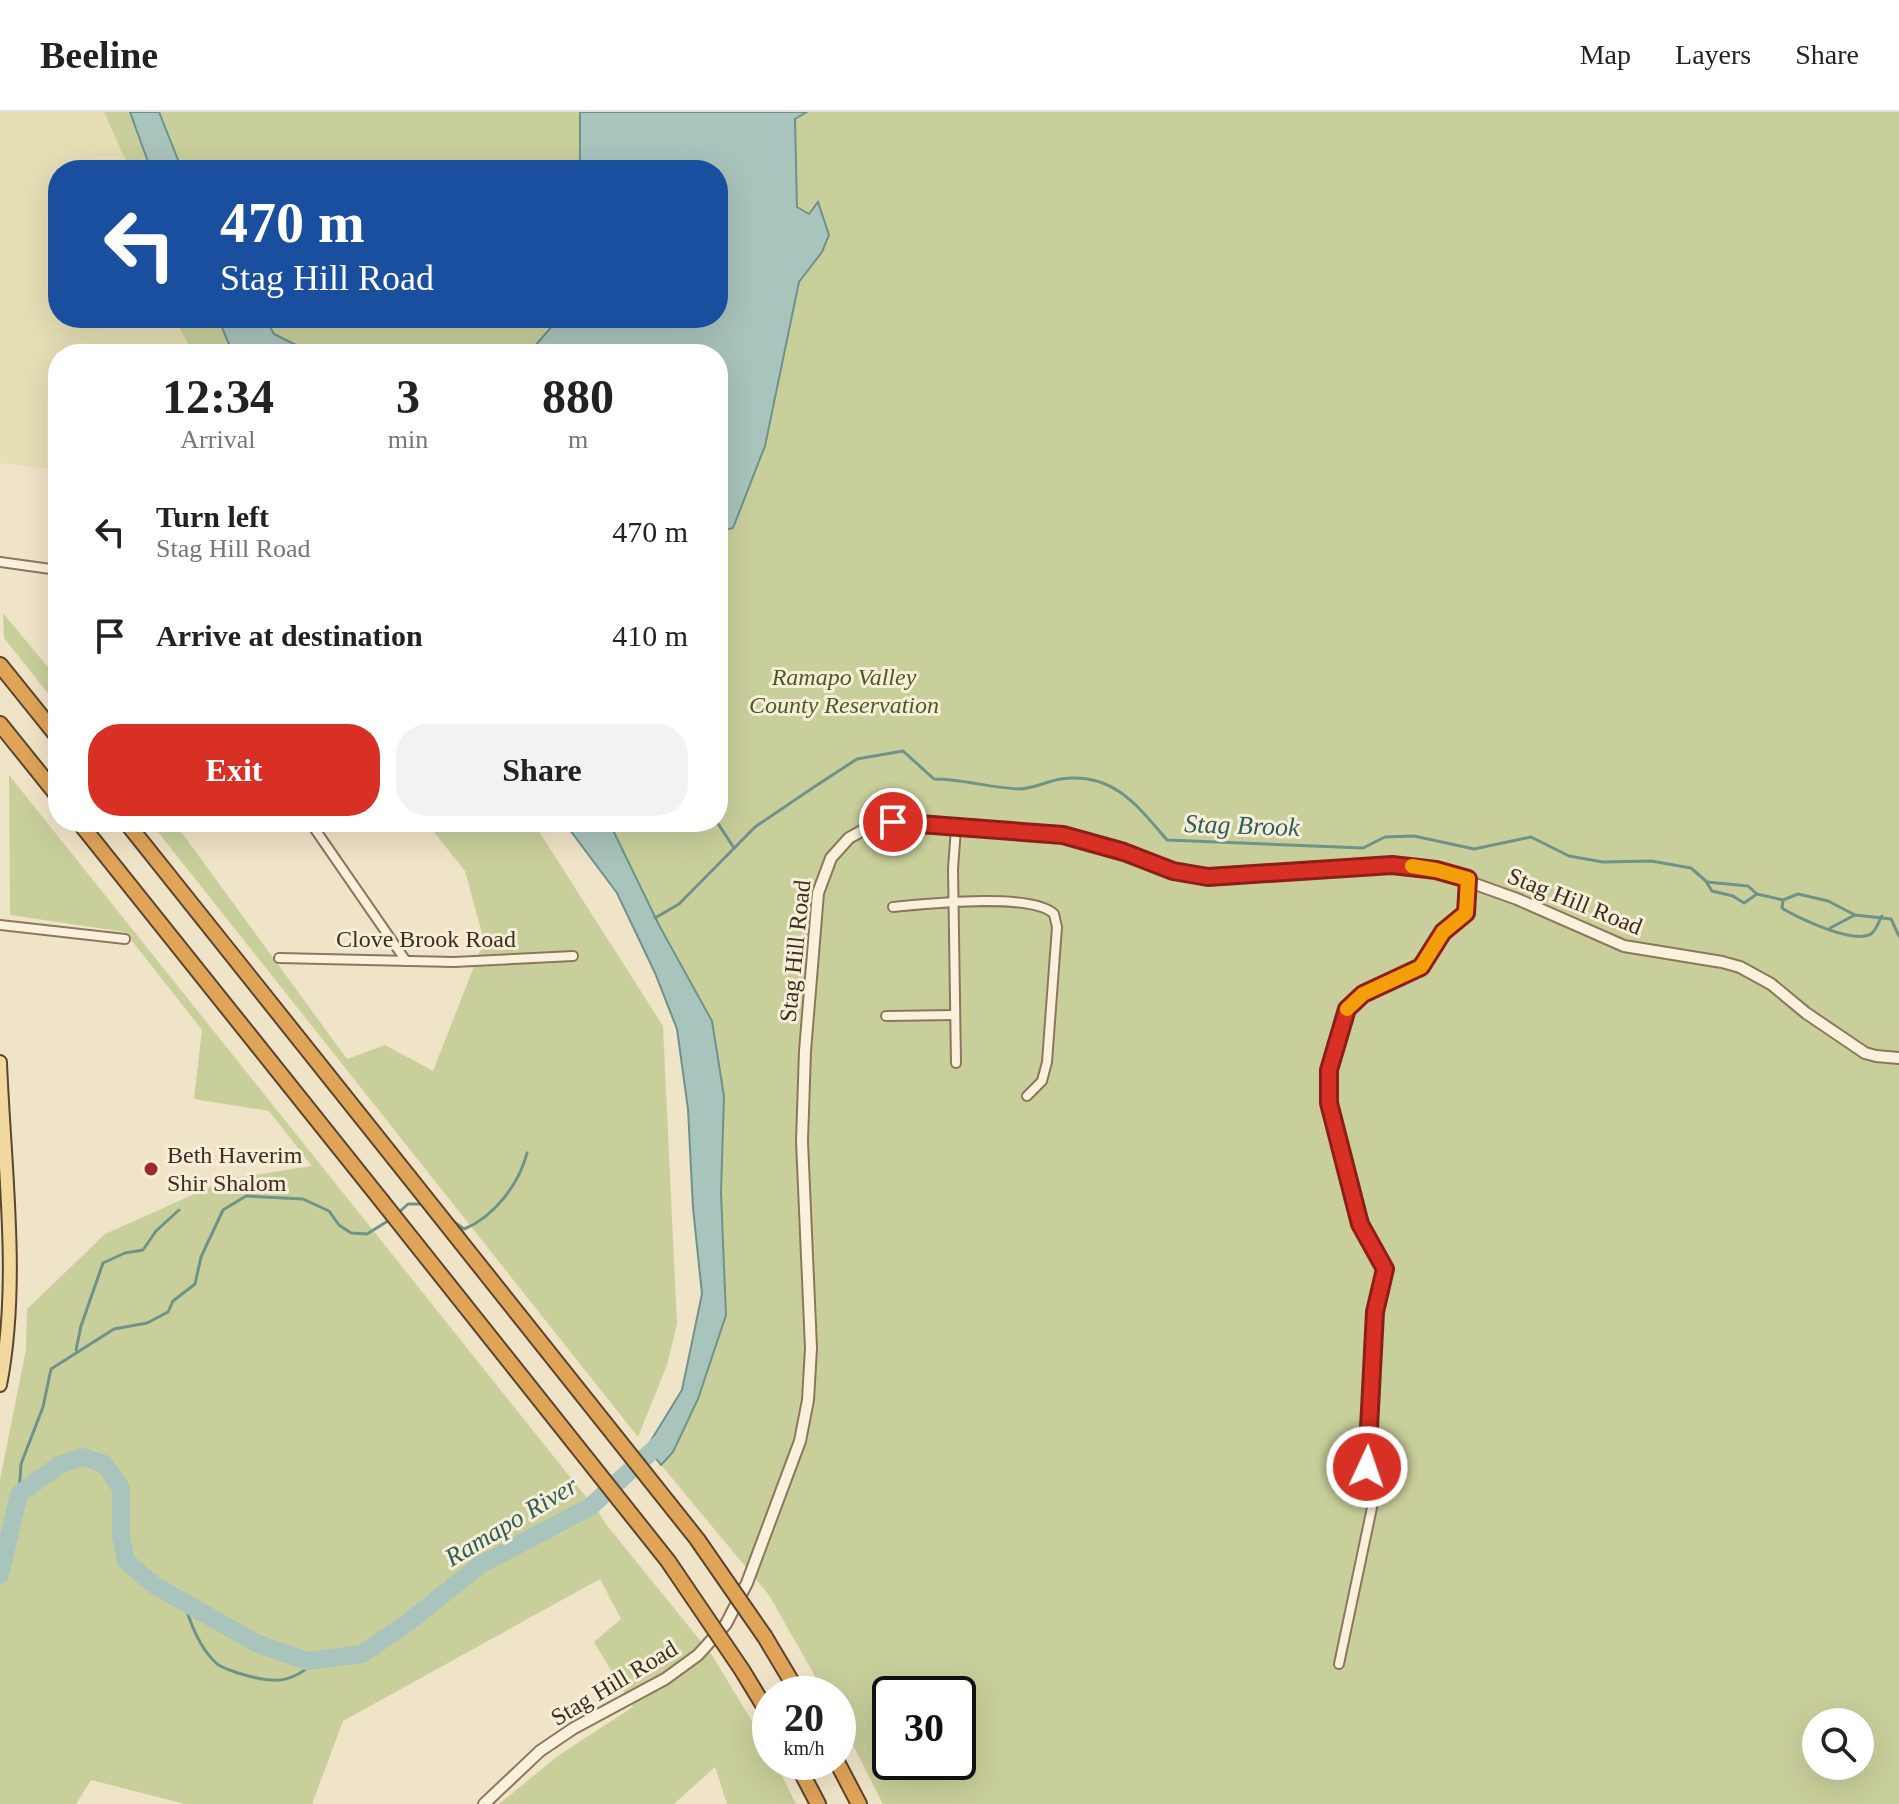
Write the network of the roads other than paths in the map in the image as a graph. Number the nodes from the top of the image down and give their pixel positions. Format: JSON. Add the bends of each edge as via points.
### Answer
{"nodes":[{"id":1,"x":0,"y":562,"type":"edge"},
{"id":2,"x":48,"y":569,"type":"edge"},
{"id":3,"x":0,"y":665,"type":"edge"},
{"id":4,"x":1,"y":724,"type":"edge"},
{"id":5,"x":48,"y":725,"type":"edge"},
{"id":6,"x":48,"y":783,"type":"edge"},
{"id":7,"x":956,"y":828,"type":"junction"},
{"id":8,"x":87,"y":832,"type":"edge"},
{"id":9,"x":134,"y":832,"type":"edge"},
{"id":10,"x":317,"y":832,"type":"edge"},
{"id":11,"x":1468,"y":879,"type":"junction"},
{"id":12,"x":954,"y":901,"type":"junction"},
{"id":13,"x":893,"y":907,"type":"dead end"},
{"id":14,"x":0,"y":925,"type":"edge"},
{"id":15,"x":125,"y":939,"type":"dead end"},
{"id":16,"x":573,"y":956,"type":"dead end"},
{"id":17,"x":279,"y":958,"type":"dead end"},
{"id":18,"x":406,"y":961,"type":"junction"},
{"id":19,"x":955,"y":1015,"type":"junction"},
{"id":20,"x":886,"y":1016,"type":"dead end"},
{"id":21,"x":1899,"y":1058,"type":"edge"},
{"id":22,"x":0,"y":1062,"type":"edge"},
{"id":23,"x":956,"y":1063,"type":"dead end"},
{"id":24,"x":1027,"y":1096,"type":"dead end"},
{"id":25,"x":4,"y":1334,"type":"edge"},
{"id":26,"x":0,"y":1385,"type":"edge"},
{"id":27,"x":1339,"y":1664,"type":"dead end"},
{"id":28,"x":788,"y":1676,"type":"edge"},
{"id":29,"x":752,"y":1686,"type":"edge"},
{"id":30,"x":805,"y":1780,"type":"edge"},
{"id":31,"x":846,"y":1780,"type":"edge"},
{"id":32,"x":484,"y":1804,"type":"edge"},
{"id":33,"x":818,"y":1804,"type":"edge"},
{"id":34,"x":859,"y":1804,"type":"edge"}],
"edges":[{"from":1,"to":2,"type":"street"},
{"from":3,"to":5,"type":"highway"},
{"from":4,"to":6,"type":"highway"},
{"from":7,"to":11,"type":"street","name":"Stag Hill Road","via":[[1063,835],[1200,876],[1392,865]]},
{"from":7,"to":12,"type":"street"},
{"from":7,"to":32,"type":"street","name":"Stag Hill Road","via":[[874,824],[839,847],[821,881],[803,1111],[808,1400],[800,1441],[737,1607],[712,1642],[683,1668],[540,1751]]},
{"from":8,"to":29,"type":"highway","bridge":true,"via":[[654,1543]]},
{"from":9,"to":28,"type":"highway","bridge":true,"via":[[683,1521]]},
{"from":10,"to":18,"type":"street"},
{"from":11,"to":21,"type":"street","name":"Stag Hill Road","via":[[1624,946],[1740,967],[1865,1053]]},
{"from":11,"to":27,"type":"street","via":[[1466,913],[1443,932],[1421,967],[1363,994],[1347,1009],[1329,1070],[1329,1103],[1360,1224],[1385,1269],[1375,1312],[1367,1467],[1374,1498]]},
{"from":12,"to":13,"type":"street"},
{"from":12,"to":19,"type":"street"},
{"from":12,"to":24,"type":"street","via":[[1039,906],[1056,918],[1047,1062],[1042,1081]]},
{"from":14,"to":15,"type":"street"},
{"from":16,"to":18,"type":"street","name":"Clove Brook Road"},
{"from":17,"to":18,"type":"street","name":"Clove Brook Road"},
{"from":19,"to":20,"type":"street"},
{"from":19,"to":23,"type":"street"},
{"from":22,"to":25,"type":"main road","via":[[9,1280]]},
{"from":25,"to":26,"type":"main road"},
{"from":30,"to":33,"type":"highway"},
{"from":31,"to":34,"type":"highway"}]}
